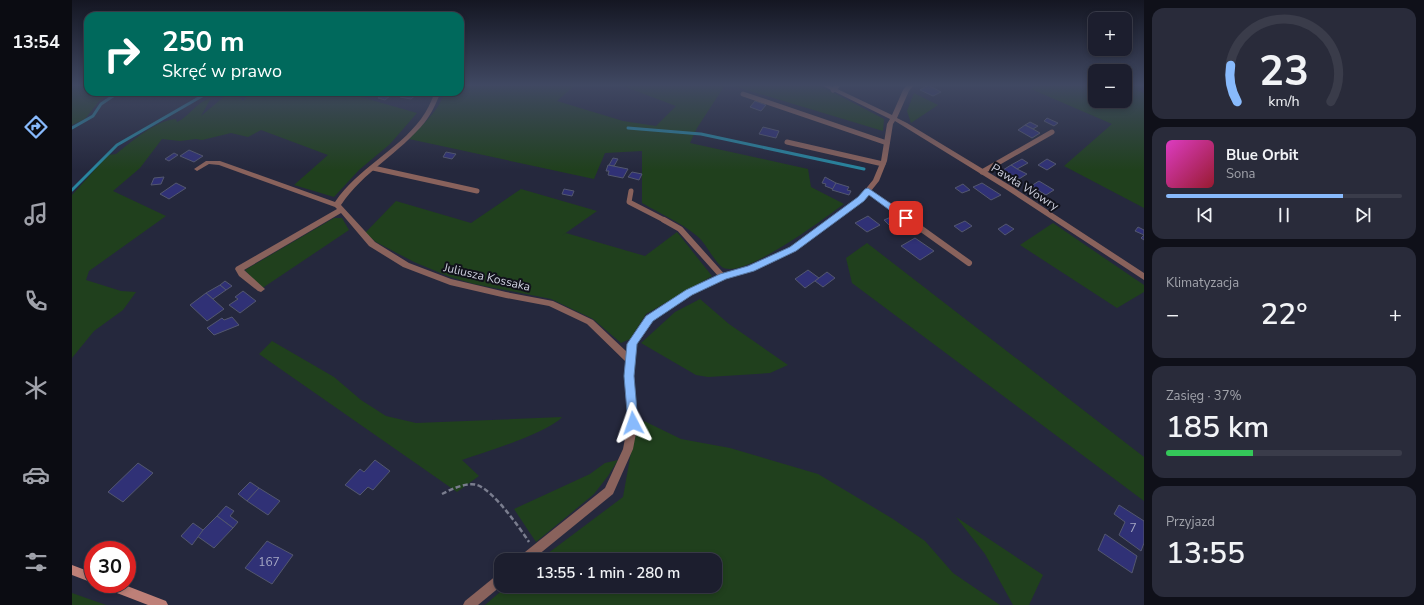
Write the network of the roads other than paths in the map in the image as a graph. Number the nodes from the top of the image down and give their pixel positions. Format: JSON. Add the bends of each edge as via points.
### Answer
{"nodes":[{"id":1,"x":429,"y":113,"type":"edge"},
{"id":2,"x":800,"y":113,"type":"edge"},
{"id":3,"x":882,"y":113,"type":"edge"},
{"id":4,"x":896,"y":113,"type":"edge"},
{"id":5,"x":893,"y":119,"type":"junction"},
{"id":6,"x":1052,"y":132,"type":"dead end"},
{"id":7,"x":787,"y":142,"type":"dead end"},
{"id":8,"x":887,"y":143,"type":"junction"},
{"id":9,"x":883,"y":164,"type":"junction"},
{"id":10,"x":373,"y":168,"type":"junction"},
{"id":11,"x":197,"y":169,"type":"dead end"},
{"id":12,"x":982,"y":172,"type":"junction"},
{"id":13,"x":477,"y":191,"type":"dead end"},
{"id":14,"x":631,"y":191,"type":"dead end"},
{"id":15,"x":868,"y":191,"type":"junction"},
{"id":16,"x":339,"y":207,"type":"junction"},
{"id":17,"x":969,"y":263,"type":"dead end"},
{"id":18,"x":723,"y":277,"type":"junction"},
{"id":19,"x":1144,"y":277,"type":"edge"},
{"id":20,"x":261,"y":289,"type":"dead end"},
{"id":21,"x":630,"y":361,"type":"junction"},
{"id":22,"x":533,"y":553,"type":"edge"},
{"id":23,"x":72,"y":570,"type":"edge"},
{"id":24,"x":84,"y":575,"type":"edge"},
{"id":25,"x":494,"y":585,"type":"edge"},
{"id":26,"x":131,"y":593,"type":"edge"},
{"id":27,"x":162,"y":605,"type":"edge"},
{"id":28,"x":469,"y":605,"type":"edge"}],
"edges":[{"from":1,"to":10,"type":"street"},
{"from":2,"to":8,"type":"lane"},
{"from":3,"to":5,"type":"street","name":"Pawła Wowry"},
{"from":4,"to":5,"type":"street"},
{"from":5,"to":8,"type":"street"},
{"from":5,"to":12,"type":"street","name":"Pawła Wowry"},
{"from":6,"to":12,"type":"lane"},
{"from":7,"to":9,"type":"lane"},
{"from":8,"to":9,"type":"street"},
{"from":9,"to":15,"type":"street","via":[[876,181]]},
{"from":10,"to":13,"type":"lane"},
{"from":10,"to":16,"type":"street","via":[[351,186]]},
{"from":11,"to":16,"type":"street","name":"Juliusza Kossaka","via":[[208,162],[220,163]]},
{"from":12,"to":19,"type":"street","name":"Pawła Wowry"},
{"from":14,"to":18,"type":"lane","via":[[629,202],[680,229]]},
{"from":15,"to":17,"type":"lane"},
{"from":15,"to":18,"type":"street","via":[[861,199],[793,249],[751,269]]},
{"from":16,"to":20,"type":"street","via":[[239,269]]},
{"from":16,"to":21,"type":"street","name":"Juliusza Kossaka","via":[[372,244],[406,265],[450,282],[550,303],[590,322]]},
{"from":18,"to":21,"type":"street","via":[[689,292],[650,318],[632,344]]},
{"from":21,"to":22,"type":"street","via":[[633,423],[628,449],[609,491]]},
{"from":23,"to":24,"type":"street"},
{"from":25,"to":28,"type":"street"},
{"from":26,"to":27,"type":"street"}]}
